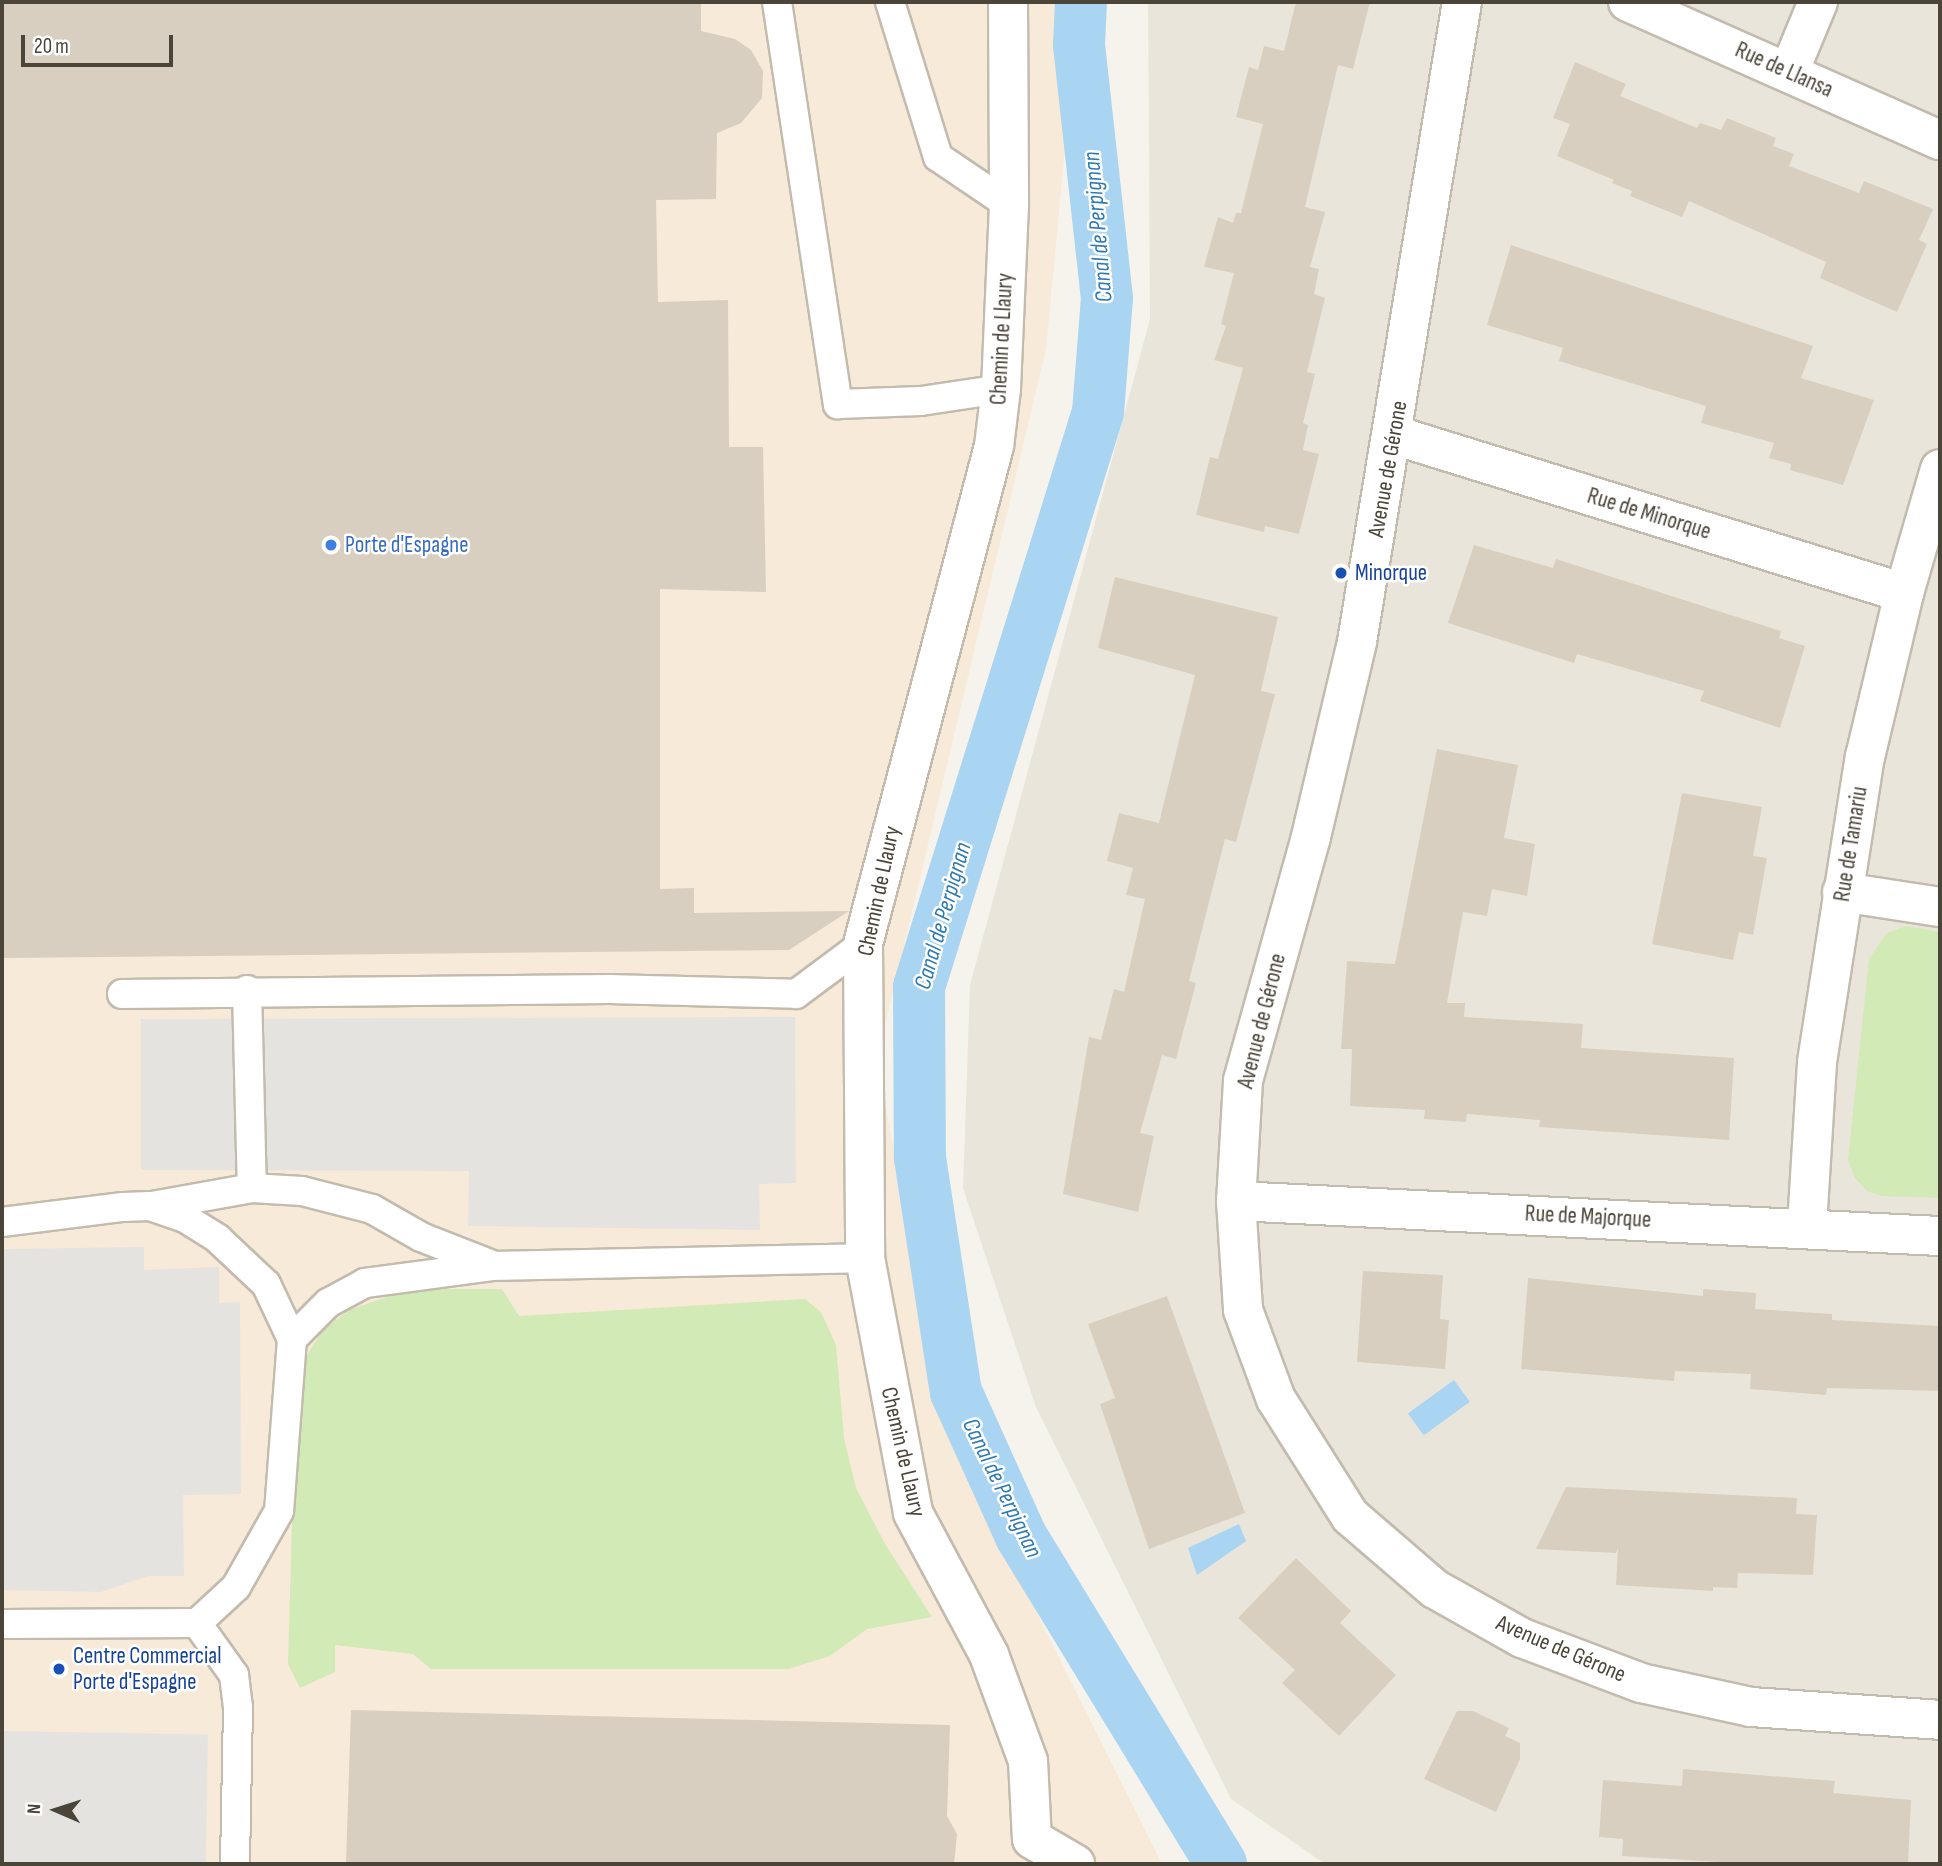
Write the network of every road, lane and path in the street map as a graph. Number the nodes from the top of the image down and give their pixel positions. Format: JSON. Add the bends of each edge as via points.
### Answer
{"nodes":[{"id":1,"x":777,"y":2,"type":"edge"},
{"id":2,"x":890,"y":2,"type":"edge"},
{"id":3,"x":1008,"y":2,"type":"edge"},
{"id":4,"x":1462,"y":2,"type":"edge"},
{"id":5,"x":1628,"y":2,"type":"edge"},
{"id":6,"x":1818,"y":2,"type":"edge"},
{"id":7,"x":1789,"y":72,"type":"junction"},
{"id":8,"x":1940,"y":139,"type":"edge"},
{"id":9,"x":1009,"y":205,"type":"junction"},
{"id":10,"x":1001,"y":389,"type":"junction"},
{"id":11,"x":1394,"y":435,"type":"junction"},
{"id":12,"x":1940,"y":469,"type":"edge"},
{"id":13,"x":1904,"y":593,"type":"junction"},
{"id":14,"x":1843,"y":892,"type":"junction"},
{"id":15,"x":1940,"y":907,"type":"edge"},
{"id":16,"x":863,"y":944,"type":"junction"},
{"id":17,"x":247,"y":990,"type":"junction"},
{"id":18,"x":122,"y":994,"type":"dead end"},
{"id":19,"x":251,"y":1188,"type":"junction"},
{"id":20,"x":1236,"y":1201,"type":"junction"},
{"id":21,"x":150,"y":1206,"type":"junction"},
{"id":22,"x":2,"y":1222,"type":"edge"},
{"id":23,"x":1807,"y":1226,"type":"junction"},
{"id":24,"x":1940,"y":1236,"type":"edge"},
{"id":25,"x":865,"y":1258,"type":"junction"},
{"id":26,"x":492,"y":1266,"type":"junction"},
{"id":27,"x":292,"y":1339,"type":"junction"},
{"id":28,"x":197,"y":1623,"type":"junction"},
{"id":29,"x":2,"y":1624,"type":"edge"},
{"id":30,"x":1940,"y":1720,"type":"edge"},
{"id":31,"x":1032,"y":1852,"type":"edge"},
{"id":32,"x":234,"y":1864,"type":"edge"},
{"id":33,"x":1075,"y":1864,"type":"edge"}],
"edges":[{"from":1,"to":10,"type":"lane","via":[[838,404],[921,401]]},
{"from":2,"to":9,"type":"lane","via":[[938,158]]},
{"from":3,"to":9,"type":"street","name":"Chemin de Llaury"},
{"from":4,"to":11,"type":"street","name":"Avenue de Gérone"},
{"from":5,"to":7,"type":"street","name":"Rue de Llansa"},
{"from":6,"to":7,"type":"street"},
{"from":7,"to":8,"type":"street","name":"Rue de Llansa"},
{"from":9,"to":10,"type":"street","name":"Chemin de Llaury"},
{"from":10,"to":16,"type":"street","name":"Chemin de Llaury","via":[[994,446]]},
{"from":11,"to":13,"type":"street","name":"Rue de Minorque"},
{"from":11,"to":20,"type":"street","name":"Avenue de Gérone","via":[[1342,707],[1243,1081]]},
{"from":12,"to":13,"type":"street","name":"Rue de Tamariu"},
{"from":13,"to":14,"type":"street","name":"Rue de Tamariu","via":[[1865,757]]},
{"from":14,"to":15,"type":"street"},
{"from":14,"to":23,"type":"street","name":"Rue de Tamariu","via":[[1817,1062]]},
{"from":16,"to":17,"type":"lane","via":[[796,994]]},
{"from":16,"to":25,"type":"street","name":"Chemin de Llaury"},
{"from":17,"to":18,"type":"lane"},
{"from":17,"to":19,"type":"lane"},
{"from":19,"to":21,"type":"lane"},
{"from":19,"to":26,"type":"lane","via":[[302,1191],[372,1209],[421,1237]]},
{"from":20,"to":23,"type":"street","name":"Rue de Majorque"},
{"from":20,"to":30,"type":"street","name":"Avenue de Gérone","via":[[1243,1310],[1276,1399],[1350,1516],[1435,1589],[1522,1638],[1641,1683],[1751,1707]]},
{"from":21,"to":22,"type":"lane"},
{"from":21,"to":27,"type":"lane","via":[[185,1218],[218,1239],[266,1284]]},
{"from":23,"to":24,"type":"street","name":"Rue de Majorque"},
{"from":25,"to":26,"type":"lane"},
{"from":25,"to":31,"type":"street","name":"Chemin de Llaury","via":[[913,1513],[989,1655],[1028,1761]]},
{"from":26,"to":27,"type":"lane","via":[[365,1283],[328,1303]]},
{"from":27,"to":28,"type":"lane","via":[[279,1511],[236,1587]]},
{"from":28,"to":29,"type":"lane"},
{"from":28,"to":32,"type":"lane","via":[[234,1675],[238,1707]]},
{"from":31,"to":33,"type":"street","name":"Chemin de Llaury"}]}
